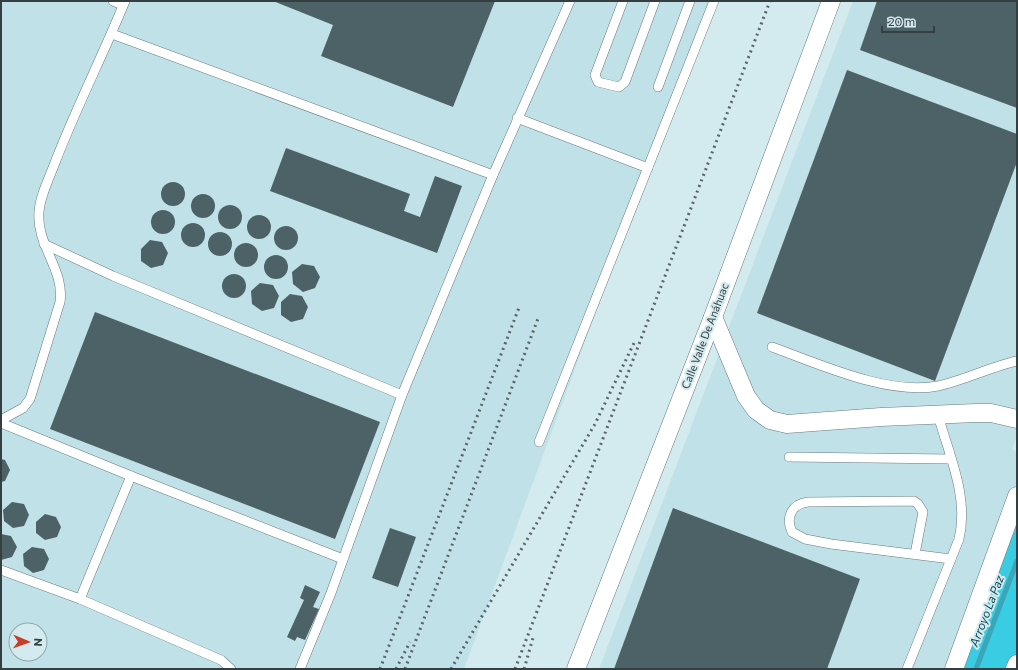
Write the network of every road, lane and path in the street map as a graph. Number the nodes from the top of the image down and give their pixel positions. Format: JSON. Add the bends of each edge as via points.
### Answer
{"nodes":[{"id":1,"x":113,"y":1,"type":"edge"},
{"id":2,"x":570,"y":1,"type":"edge"},
{"id":3,"x":623,"y":1,"type":"edge"},
{"id":4,"x":655,"y":1,"type":"edge"},
{"id":5,"x":690,"y":1,"type":"edge"},
{"id":6,"x":714,"y":1,"type":"edge"},
{"id":7,"x":831,"y":1,"type":"edge"},
{"id":8,"x":124,"y":3,"type":"edge"},
{"id":9,"x":112,"y":34,"type":"junction"},
{"id":10,"x":658,"y":87,"type":"dead end"},
{"id":11,"x":517,"y":118,"type":"junction"},
{"id":12,"x":648,"y":168,"type":"junction"},
{"id":13,"x":493,"y":175,"type":"junction"},
{"id":14,"x":44,"y":244,"type":"junction"},
{"id":15,"x":713,"y":317,"type":"junction"},
{"id":16,"x":772,"y":347,"type":"dead end"},
{"id":17,"x":1017,"y":361,"type":"edge"},
{"id":18,"x":402,"y":395,"type":"junction"},
{"id":19,"x":938,"y":415,"type":"junction"},
{"id":20,"x":1016,"y":415,"type":"edge"},
{"id":21,"x":1,"y":421,"type":"edge"},
{"id":22,"x":539,"y":442,"type":"dead end"},
{"id":23,"x":789,"y":457,"type":"dead end"},
{"id":24,"x":950,"y":458,"type":"junction"},
{"id":25,"x":131,"y":476,"type":"junction"},
{"id":26,"x":1017,"y":496,"type":"edge"},
{"id":27,"x":915,"y":554,"type":"junction"},
{"id":28,"x":343,"y":558,"type":"junction"},
{"id":29,"x":951,"y":559,"type":"junction"},
{"id":30,"x":1,"y":570,"type":"edge"},
{"id":31,"x":80,"y":599,"type":"junction"},
{"id":32,"x":1017,"y":664,"type":"edge"},
{"id":33,"x":231,"y":669,"type":"edge"},
{"id":34,"x":300,"y":669,"type":"edge"},
{"id":35,"x":576,"y":669,"type":"edge"},
{"id":36,"x":907,"y":669,"type":"edge"},
{"id":37,"x":954,"y":669,"type":"edge"},
{"id":38,"x":1015,"y":669,"type":"edge"}],
"edges":[{"from":1,"to":8,"type":"lane"},
{"from":2,"to":11,"type":"lane"},
{"from":3,"to":4,"type":"lane","via":[[595,75],[598,82],[619,87],[625,82]]},
{"from":5,"to":10,"type":"lane"},
{"from":6,"to":12,"type":"lane"},
{"from":7,"to":15,"type":"street","name":"Calle Valle De Anáhuac"},
{"from":8,"to":9,"type":"lane"},
{"from":9,"to":13,"type":"lane"},
{"from":9,"to":14,"type":"lane","via":[[64,140],[43,195],[38,223]]},
{"from":11,"to":12,"type":"lane"},
{"from":11,"to":13,"type":"lane"},
{"from":12,"to":22,"type":"lane"},
{"from":13,"to":18,"type":"lane"},
{"from":14,"to":18,"type":"lane","via":[[113,276]]},
{"from":14,"to":21,"type":"lane","via":[[60,282],[60,302],[30,399],[23,408]]},
{"from":15,"to":19,"type":"street","via":[[746,396],[756,410],[770,420],[787,424]]},
{"from":15,"to":35,"type":"street","name":"Calle Valle De Anáhuac"},
{"from":16,"to":17,"type":"lane","via":[[859,379],[912,387],[939,386]]},
{"from":18,"to":28,"type":"lane"},
{"from":19,"to":20,"type":"street"},
{"from":19,"to":24,"type":"lane"},
{"from":21,"to":25,"type":"lane"},
{"from":23,"to":24,"type":"lane"},
{"from":24,"to":29,"type":"lane","via":[[962,509],[962,523]]},
{"from":25,"to":28,"type":"lane"},
{"from":25,"to":31,"type":"lane"},
{"from":26,"to":37,"type":"street"},
{"from":27,"to":27,"type":"lane","via":[[805,539],[792,532],[790,512],[794,506],[808,502],[914,501],[923,512]]},
{"from":27,"to":29,"type":"lane"},
{"from":28,"to":34,"type":"lane"},
{"from":29,"to":36,"type":"lane"},
{"from":30,"to":31,"type":"lane"},
{"from":31,"to":33,"type":"lane","via":[[221,660]]},
{"from":32,"to":38,"type":"street"}]}
